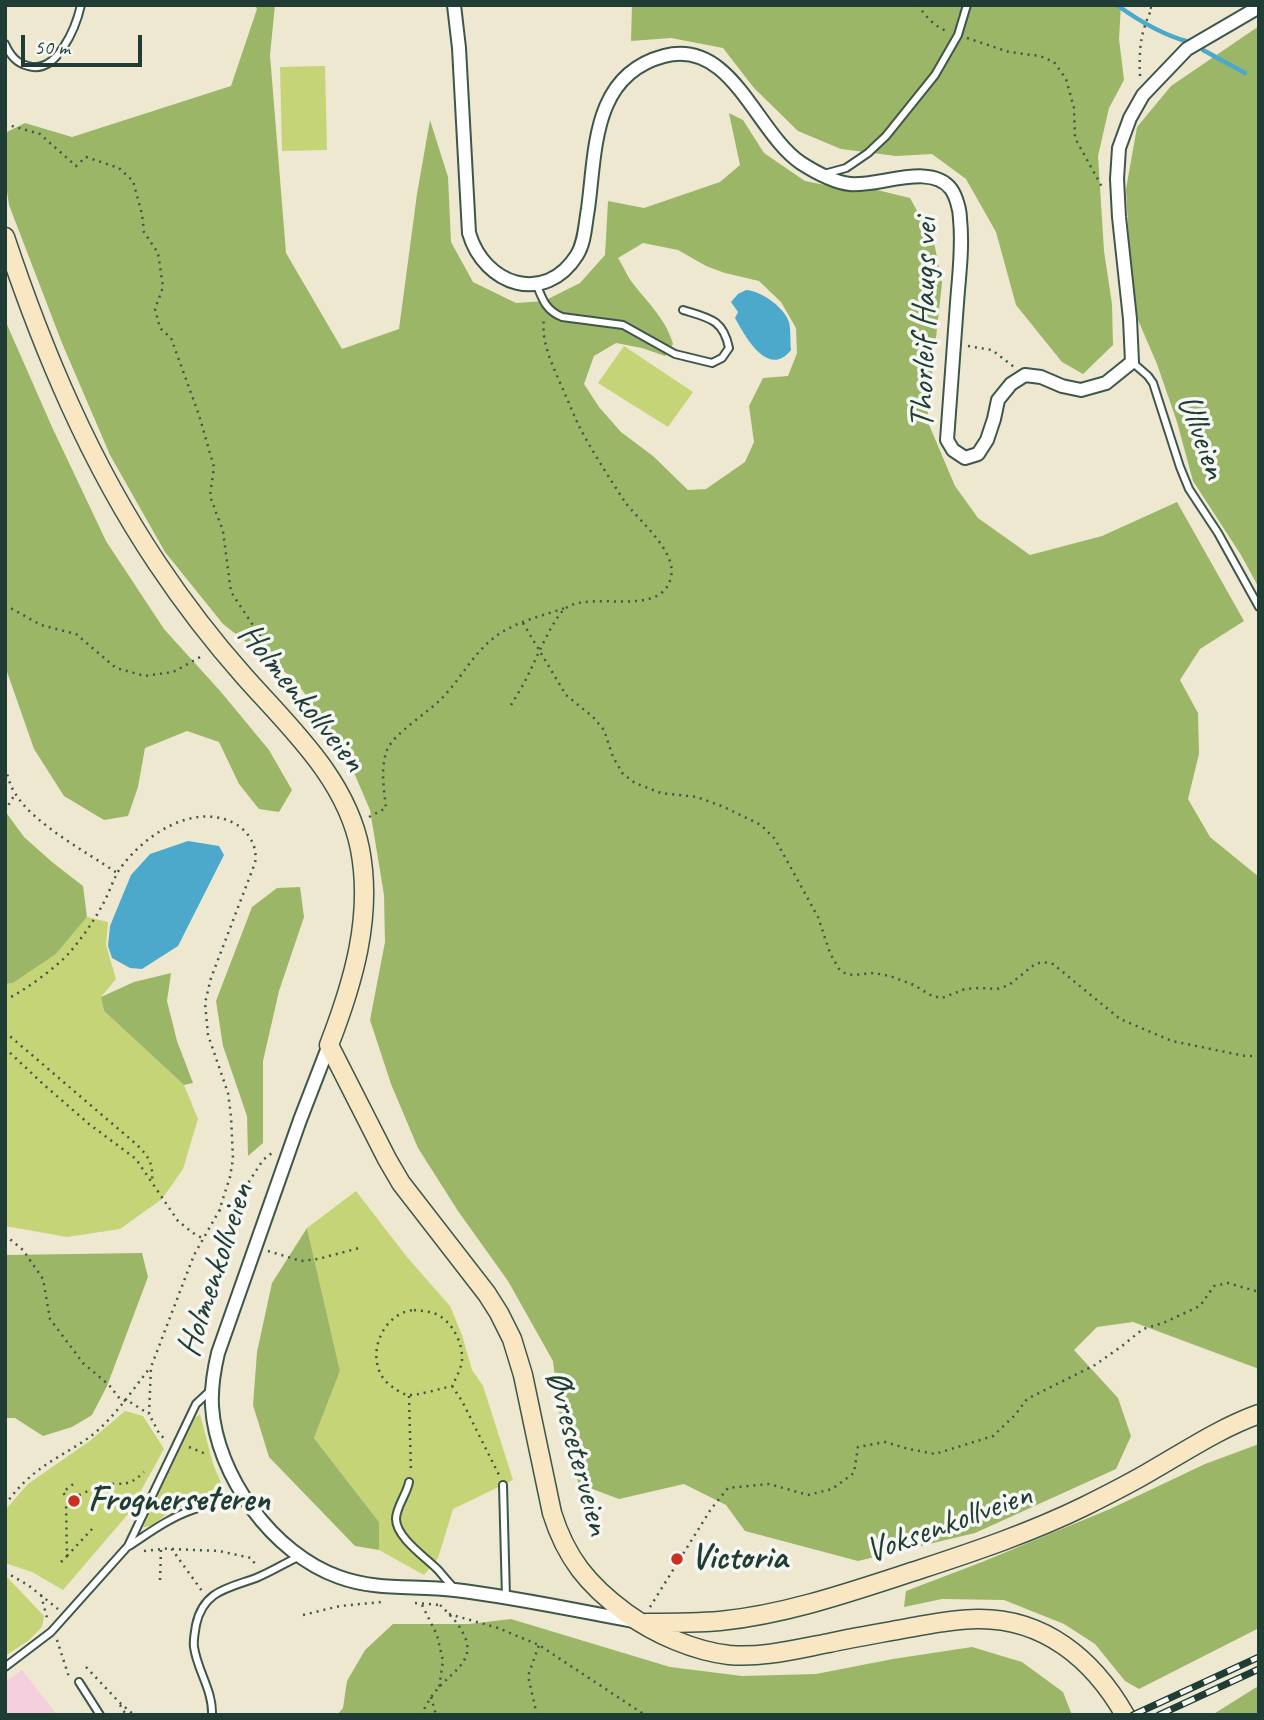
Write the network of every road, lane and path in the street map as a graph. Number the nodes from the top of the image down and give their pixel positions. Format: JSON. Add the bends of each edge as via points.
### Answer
{"nodes":[{"id":1,"x":81,"y":5,"type":"edge"},
{"id":2,"x":454,"y":5,"type":"edge"},
{"id":3,"x":918,"y":5,"type":"edge"},
{"id":4,"x":967,"y":5,"type":"edge"},
{"id":5,"x":1141,"y":5,"type":"edge"},
{"id":6,"x":1259,"y":7,"type":"edge"},
{"id":7,"x":958,"y":35,"type":"junction"},
{"id":8,"x":5,"y":44,"type":"edge"},
{"id":9,"x":1147,"y":92,"type":"junction"},
{"id":10,"x":5,"y":124,"type":"edge"},
{"id":11,"x":822,"y":175,"type":"junction"},
{"id":12,"x":1119,"y":217,"type":"junction"},
{"id":13,"x":5,"y":237,"type":"edge"},
{"id":14,"x":536,"y":283,"type":"junction"},
{"id":15,"x":549,"y":309,"type":"junction"},
{"id":16,"x":684,"y":310,"type":"dead end"},
{"id":17,"x":955,"y":337,"type":"junction"},
{"id":18,"x":1132,"y":362,"type":"junction"},
{"id":19,"x":1026,"y":375,"type":"junction"},
{"id":20,"x":5,"y":605,"type":"edge"},
{"id":21,"x":1259,"y":607,"type":"edge"},
{"id":22,"x":565,"y":608,"type":"junction"},
{"id":23,"x":523,"y":623,"type":"junction"},
{"id":24,"x":207,"y":653,"type":"dead end"},
{"id":25,"x":263,"y":696,"type":"junction"},
{"id":26,"x":511,"y":705,"type":"dead end"},
{"id":27,"x":5,"y":768,"type":"edge"},
{"id":28,"x":15,"y":794,"type":"junction"},
{"id":29,"x":5,"y":811,"type":"edge"},
{"id":30,"x":353,"y":825,"type":"junction"},
{"id":31,"x":117,"y":873,"type":"junction"},
{"id":32,"x":5,"y":1000,"type":"edge"},
{"id":33,"x":5,"y":1032,"type":"edge"},
{"id":34,"x":329,"y":1045,"type":"junction"},
{"id":35,"x":5,"y":1048,"type":"edge"},
{"id":36,"x":1259,"y":1056,"type":"edge"},
{"id":37,"x":289,"y":1150,"type":"junction"},
{"id":38,"x":152,"y":1183,"type":"junction"},
{"id":39,"x":219,"y":1211,"type":"junction"},
{"id":40,"x":5,"y":1235,"type":"edge"},
{"id":41,"x":204,"y":1238,"type":"junction"},
{"id":42,"x":255,"y":1248,"type":"junction"},
{"id":43,"x":359,"y":1248,"type":"dead end"},
{"id":44,"x":1259,"y":1292,"type":"edge"},
{"id":45,"x":151,"y":1367,"type":"junction"},
{"id":46,"x":452,"y":1386,"type":"junction"},
{"id":47,"x":212,"y":1389,"type":"junction"},
{"id":48,"x":409,"y":1396,"type":"junction"},
{"id":49,"x":125,"y":1401,"type":"junction"},
{"id":50,"x":149,"y":1414,"type":"junction"},
{"id":51,"x":1259,"y":1414,"type":"edge"},
{"id":52,"x":175,"y":1447,"type":"junction"},
{"id":53,"x":226,"y":1462,"type":"junction"},
{"id":54,"x":144,"y":1472,"type":"dead end"},
{"id":55,"x":77,"y":1481,"type":"dead end"},
{"id":56,"x":410,"y":1482,"type":"joint"},
{"id":57,"x":503,"y":1485,"type":"joint"},
{"id":58,"x":246,"y":1500,"type":"junction"},
{"id":59,"x":68,"y":1501,"type":"junction"},
{"id":60,"x":5,"y":1505,"type":"edge"},
{"id":61,"x":92,"y":1529,"type":"dead end"},
{"id":62,"x":128,"y":1546,"type":"junction"},
{"id":63,"x":161,"y":1549,"type":"junction"},
{"id":64,"x":172,"y":1549,"type":"junction"},
{"id":65,"x":67,"y":1556,"type":"junction"},
{"id":66,"x":300,"y":1556,"type":"junction"},
{"id":67,"x":61,"y":1562,"type":"dead end"},
{"id":68,"x":5,"y":1572,"type":"edge"},
{"id":69,"x":262,"y":1575,"type":"junction"},
{"id":70,"x":160,"y":1580,"type":"dead end"},
{"id":71,"x":199,"y":1588,"type":"dead end"},
{"id":72,"x":418,"y":1588,"type":"junction"},
{"id":73,"x":455,"y":1590,"type":"junction"},
{"id":74,"x":41,"y":1595,"type":"junction"},
{"id":75,"x":506,"y":1597,"type":"junction"},
{"id":76,"x":383,"y":1601,"type":"dead end"},
{"id":77,"x":411,"y":1602,"type":"dead end"},
{"id":78,"x":421,"y":1604,"type":"junction"},
{"id":79,"x":440,"y":1605,"type":"junction"},
{"id":80,"x":449,"y":1614,"type":"junction"},
{"id":81,"x":303,"y":1615,"type":"dead end"},
{"id":82,"x":66,"y":1616,"type":"junction"},
{"id":83,"x":640,"y":1623,"type":"junction"},
{"id":84,"x":51,"y":1632,"type":"junction"},
{"id":85,"x":539,"y":1645,"type":"junction"},
{"id":86,"x":5,"y":1667,"type":"edge"},
{"id":87,"x":86,"y":1667,"type":"dead end"},
{"id":88,"x":70,"y":1680,"type":"dead end"},
{"id":89,"x":79,"y":1682,"type":"dead end"},
{"id":90,"x":439,"y":1688,"type":"junction"},
{"id":91,"x":431,"y":1697,"type":"junction"},
{"id":92,"x":118,"y":1702,"type":"junction"},
{"id":93,"x":100,"y":1715,"type":"edge"},
{"id":94,"x":126,"y":1715,"type":"edge"},
{"id":95,"x":134,"y":1715,"type":"edge"},
{"id":96,"x":212,"y":1715,"type":"edge"},
{"id":97,"x":421,"y":1715,"type":"edge"},
{"id":98,"x":436,"y":1715,"type":"edge"},
{"id":99,"x":537,"y":1715,"type":"edge"},
{"id":100,"x":645,"y":1715,"type":"edge"},
{"id":101,"x":1125,"y":1715,"type":"edge"}],
"edges":[{"from":1,"to":8,"type":"lane","via":[[68,40],[48,65],[33,68],[19,63]]},
{"from":2,"to":14,"type":"street","via":[[472,244],[485,264],[505,279]]},
{"from":3,"to":7,"type":"path","via":[[939,29]]},
{"from":4,"to":7,"type":"lane"},
{"from":5,"to":9,"type":"path","via":[[1152,8],[1139,48],[1140,79]]},
{"from":6,"to":9,"type":"street","via":[[1187,49]]},
{"from":7,"to":11,"type":"lane","via":[[934,75],[886,136],[846,168]]},
{"from":7,"to":12,"type":"path","via":[[1054,62],[1066,79],[1074,108],[1075,138]]},
{"from":9,"to":12,"type":"street","via":[[1130,118],[1119,148]]},
{"from":10,"to":25,"type":"path","via":[[40,134],[76,166],[86,157],[119,169],[133,181],[144,232],[158,253],[163,287],[155,309],[160,328],[171,338],[214,467],[210,496],[223,531],[230,592],[281,666],[278,684]]},
{"from":11,"to":14,"type":"street","name":"Thorleif Haugs vei","via":[[799,162],[712,63],[679,54],[646,62],[619,84],[600,119],[582,245],[559,274]]},
{"from":11,"to":17,"type":"street","name":"Thorleif Haugs vei","via":[[848,184],[928,176],[952,190],[960,215],[961,250]]},
{"from":12,"to":18,"type":"street"},
{"from":13,"to":25,"type":"main road","name":"Holmenkollveien","via":[[65,394],[118,498],[184,602]]},
{"from":14,"to":15,"type":"lane"},
{"from":15,"to":16,"type":"lane","via":[[562,317],[622,326],[675,354],[712,363],[722,358],[729,348],[726,334],[712,318]]},
{"from":15,"to":22,"type":"path","via":[[543,321],[548,355],[579,426],[626,503],[664,549],[671,576],[655,597],[584,601]]},
{"from":17,"to":19,"type":"path","via":[[970,348],[992,350]]},
{"from":17,"to":19,"type":"street","name":"Thorleif Haugs vei","via":[[947,440],[965,458],[978,454],[987,440],[998,400]]},
{"from":18,"to":19,"type":"street","via":[[1106,383],[1081,390]]},
{"from":18,"to":21,"type":"lane","name":"Ullveien","via":[[1153,383],[1189,489]]},
{"from":20,"to":24,"type":"path","via":[[41,625],[76,634],[116,668],[145,676],[173,671]]},
{"from":22,"to":23,"type":"path"},
{"from":22,"to":26,"type":"path"},
{"from":23,"to":30,"type":"path","via":[[496,635],[442,699],[388,748],[382,772],[386,808]]},
{"from":23,"to":36,"type":"path","via":[[566,695],[604,730],[623,774],[661,793],[697,797],[724,807],[761,825],[775,839],[818,916],[839,969],[846,974],[890,976],[942,999],[965,989],[1009,985],[1043,962],[1053,964],[1120,1019],[1172,1041]]},
{"from":25,"to":30,"type":"main road","name":"Holmenkollveien","via":[[325,769]]},
{"from":27,"to":28,"type":"path"},
{"from":28,"to":29,"type":"path"},
{"from":28,"to":31,"type":"path","via":[[48,828]]},
{"from":30,"to":34,"type":"main road","name":"Holmenkollveien","via":[[363,866],[361,935],[349,991]]},
{"from":31,"to":32,"type":"path","via":[[90,926],[68,954]]},
{"from":31,"to":39,"type":"path","via":[[131,855],[166,827],[191,819],[228,821],[242,828],[255,848],[255,863],[205,1003],[208,1035],[231,1116],[233,1159]]},
{"from":33,"to":38,"type":"path","via":[[149,1157]]},
{"from":34,"to":37,"type":"street","name":"Holmenkollveien"},
{"from":34,"to":83,"type":"main road","name":"Øvreseterveien","via":[[401,1184],[506,1325],[526,1384],[552,1513],[566,1548],[600,1593]]},
{"from":35,"to":38,"type":"path","via":[[89,1124],[136,1159]]},
{"from":37,"to":39,"type":"path","via":[[269,1154],[239,1197]]},
{"from":37,"to":42,"type":"street","name":"Holmenkollveien"},
{"from":38,"to":41,"type":"path","via":[[178,1221]]},
{"from":39,"to":41,"type":"path"},
{"from":40,"to":49,"type":"path","via":[[23,1250],[43,1279],[50,1319],[83,1363]]},
{"from":41,"to":45,"type":"path"},
{"from":42,"to":43,"type":"path","via":[[301,1261]]},
{"from":42,"to":47,"type":"street","name":"Holmenkollveien","via":[[218,1353]]},
{"from":44,"to":83,"type":"path","via":[[1228,1283],[1214,1286],[1200,1306],[1143,1329],[1095,1364],[1027,1399],[993,1436],[935,1454],[885,1442],[858,1447],[853,1473],[832,1489],[808,1495],[769,1484],[728,1488]]},
{"from":45,"to":49,"type":"path"},
{"from":45,"to":50,"type":"path"},
{"from":46,"to":48,"type":"path"},
{"from":46,"to":48,"type":"path","via":[[462,1360],[455,1332],[437,1314],[407,1311],[395,1315],[385,1328],[376,1357],[383,1379]]},
{"from":46,"to":57,"type":"path"},
{"from":47,"to":52,"type":"lane","name":"Holmenkollveien","via":[[196,1404]]},
{"from":47,"to":53,"type":"street","name":"Holmenkollveien","via":[[214,1422]]},
{"from":48,"to":56,"type":"path"},
{"from":49,"to":50,"type":"path"},
{"from":49,"to":60,"type":"path","via":[[89,1437],[25,1481]]},
{"from":50,"to":52,"type":"path","via":[[160,1435]]},
{"from":51,"to":83,"type":"main road","name":"Voksenkollveien","via":[[1223,1429],[1083,1507],[934,1565],[852,1592],[739,1618]]},
{"from":52,"to":53,"type":"path","via":[[192,1447]]},
{"from":52,"to":62,"type":"lane","name":"Holmenkollveien"},
{"from":53,"to":58,"type":"street","name":"Holmenkollveien"},
{"from":54,"to":59,"type":"path","via":[[128,1484],[102,1486]]},
{"from":55,"to":59,"type":"path","via":[[63,1492]]},
{"from":56,"to":73,"type":"lane","via":[[397,1523],[416,1551]]},
{"from":57,"to":75,"type":"lane"},
{"from":58,"to":62,"type":"lane","via":[[190,1510]]},
{"from":58,"to":66,"type":"street","name":"Holmenkollveien"},
{"from":59,"to":65,"type":"path"},
{"from":61,"to":65,"type":"path"},
{"from":62,"to":63,"type":"path","via":[[146,1552]]},
{"from":62,"to":82,"type":"lane","name":"Holmenkollveien"},
{"from":63,"to":64,"type":"path"},
{"from":63,"to":70,"type":"path"},
{"from":64,"to":69,"type":"path","via":[[251,1558]]},
{"from":64,"to":71,"type":"path"},
{"from":65,"to":67,"type":"path"},
{"from":66,"to":69,"type":"lane"},
{"from":66,"to":72,"type":"street","name":"Holmenkollveien","via":[[350,1581]]},
{"from":68,"to":74,"type":"path"},
{"from":69,"to":96,"type":"lane","via":[[208,1599],[199,1614],[194,1647],[213,1703]]},
{"from":72,"to":73,"type":"street","name":"Holmenkollveien"},
{"from":72,"to":78,"type":"path"},
{"from":72,"to":79,"type":"path"},
{"from":73,"to":75,"type":"street","name":"Holmenkollveien"},
{"from":74,"to":82,"type":"path"},
{"from":74,"to":84,"type":"path"},
{"from":75,"to":83,"type":"street","name":"Holmenkollveien"},
{"from":76,"to":81,"type":"path"},
{"from":77,"to":78,"type":"path"},
{"from":78,"to":79,"type":"path"},
{"from":78,"to":90,"type":"path","via":[[437,1635],[443,1661]]},
{"from":79,"to":80,"type":"path"},
{"from":80,"to":85,"type":"path"},
{"from":80,"to":90,"type":"path","via":[[464,1633],[467,1653],[463,1664]]},
{"from":82,"to":84,"type":"lane","name":"Holmenkollveien"},
{"from":83,"to":101,"type":"main road","name":"Øvreseterveien","via":[[708,1651],[730,1655],[791,1651],[952,1621],[1015,1623],[1067,1647],[1096,1673]]},
{"from":84,"to":86,"type":"lane","name":"Holmenkollveien"},
{"from":84,"to":88,"type":"path"},
{"from":85,"to":99,"type":"path","via":[[528,1676]]},
{"from":85,"to":100,"type":"path"},
{"from":87,"to":92,"type":"path"},
{"from":89,"to":93,"type":"lane"},
{"from":90,"to":91,"type":"path"},
{"from":91,"to":97,"type":"path"},
{"from":91,"to":98,"type":"path"},
{"from":92,"to":94,"type":"path"},
{"from":92,"to":95,"type":"path"}]}
